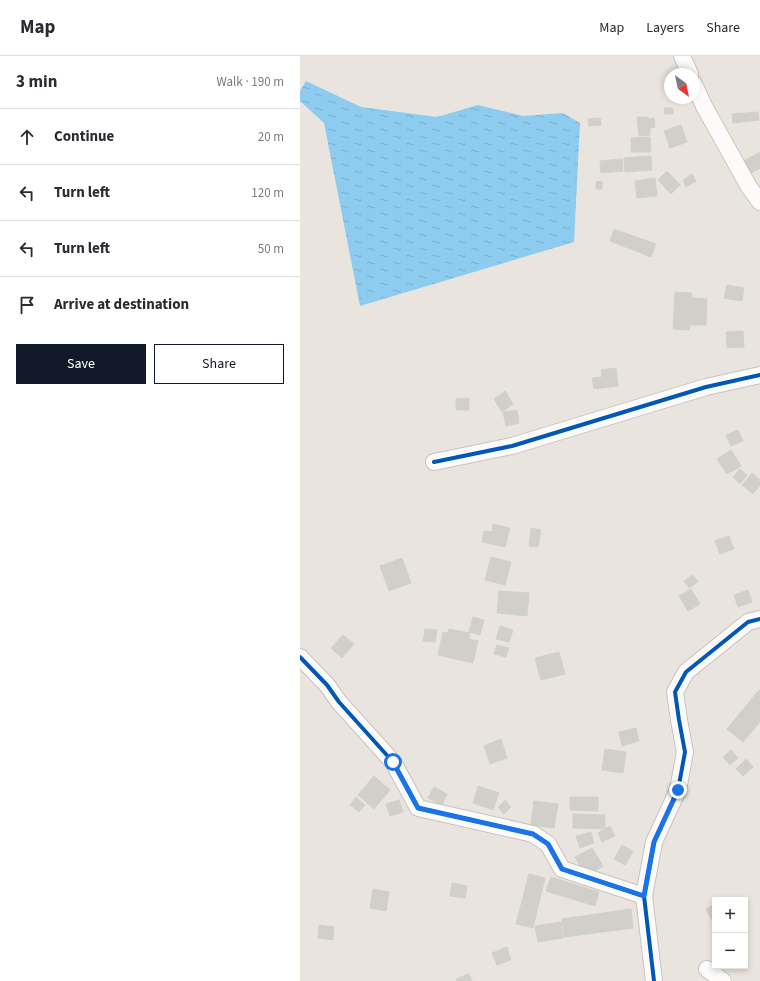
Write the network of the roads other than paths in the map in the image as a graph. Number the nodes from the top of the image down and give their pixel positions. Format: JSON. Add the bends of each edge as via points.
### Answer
{"nodes":[{"id":1,"x":682,"y":56,"type":"edge"},
{"id":2,"x":687,"y":68,"type":"edge"},
{"id":3,"x":700,"y":97,"type":"edge"},
{"id":4,"x":760,"y":202,"type":"edge"},
{"id":5,"x":760,"y":375,"type":"edge"},
{"id":6,"x":434,"y":462,"type":"dead end"},
{"id":7,"x":760,"y":618,"type":"edge"},
{"id":8,"x":300,"y":657,"type":"edge"},
{"id":9,"x":644,"y":896,"type":"junction"},
{"id":10,"x":707,"y":969,"type":"dead end"},
{"id":11,"x":654,"y":981,"type":"edge"},
{"id":12,"x":723,"y":981,"type":"edge"}],
"edges":[{"from":1,"to":2,"type":"street"},
{"from":3,"to":4,"type":"street","via":[[749,188]]},
{"from":5,"to":6,"type":"street","via":[[706,387],[512,446]]},
{"from":7,"to":9,"type":"street","via":[[748,622],[686,672],[675,692],[685,752],[678,790],[654,842]]},
{"from":8,"to":9,"type":"street","via":[[393,762],[418,808],[533,834],[548,844],[562,869]]},
{"from":9,"to":11,"type":"street"},
{"from":10,"to":12,"type":"street"}]}
